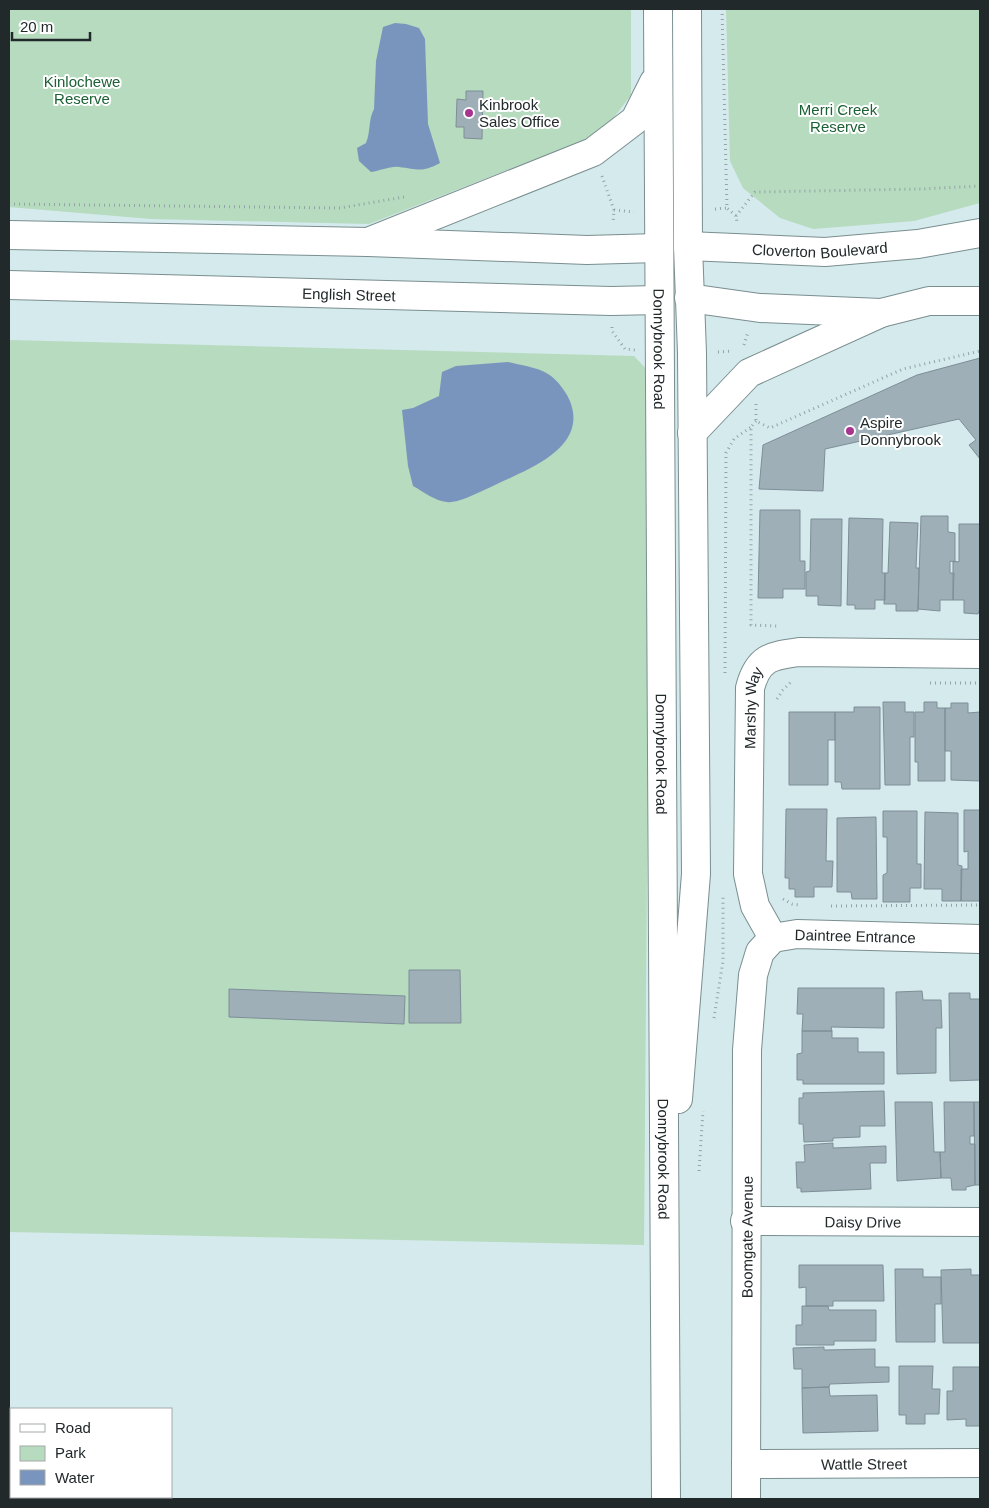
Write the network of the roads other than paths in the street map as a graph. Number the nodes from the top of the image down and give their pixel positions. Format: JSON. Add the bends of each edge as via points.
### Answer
{"nodes":[{"id":1,"x":658,"y":9,"type":"edge"},
{"id":2,"x":687,"y":9,"type":"edge"},
{"id":3,"x":656,"y":78,"type":"junction"},
{"id":4,"x":980,"y":233,"type":"edge"},
{"id":5,"x":9,"y":235,"type":"edge"},
{"id":6,"x":368,"y":242,"type":"junction"},
{"id":7,"x":688,"y":246,"type":"junction"},
{"id":8,"x":658,"y":248,"type":"junction"},
{"id":9,"x":9,"y":285,"type":"edge"},
{"id":10,"x":689,"y":298,"type":"junction"},
{"id":11,"x":659,"y":300,"type":"junction"},
{"id":12,"x":980,"y":301,"type":"edge"},
{"id":13,"x":881,"y":313,"type":"junction"},
{"id":14,"x":692,"y":433,"type":"junction"},
{"id":15,"x":980,"y":654,"type":"edge"},
{"id":16,"x":773,"y":938,"type":"junction"},
{"id":17,"x":980,"y":939,"type":"edge"},
{"id":18,"x":753,"y":975,"type":"joint"},
{"id":19,"x":746,"y":1220,"type":"junction"},
{"id":20,"x":980,"y":1222,"type":"edge"},
{"id":21,"x":663,"y":1242,"type":"junction"},
{"id":22,"x":980,"y":1463,"type":"edge"},
{"id":23,"x":746,"y":1464,"type":"junction"},
{"id":24,"x":666,"y":1499,"type":"edge"},
{"id":25,"x":746,"y":1499,"type":"edge"}],
"edges":[{"from":1,"to":3,"type":"street","name":"Donnybrook Road"},
{"from":2,"to":7,"type":"street","name":"Donnybrook Road"},
{"from":3,"to":6,"type":"street","via":[[634,120],[593,152]]},
{"from":3,"to":8,"type":"street","name":"Donnybrook Road"},
{"from":4,"to":7,"type":"street","name":"Cloverton Boulevard","via":[[918,244],[825,252]]},
{"from":5,"to":6,"type":"street"},
{"from":6,"to":8,"type":"street","via":[[586,250]]},
{"from":7,"to":8,"type":"street","name":"Cloverton Boulevard"},
{"from":7,"to":10,"type":"street","name":"Donnybrook Road"},
{"from":8,"to":11,"type":"street","name":"Donnybrook Road"},
{"from":9,"to":11,"type":"street","name":"English Street"},
{"from":10,"to":11,"type":"street","name":"English Street"},
{"from":10,"to":13,"type":"street","via":[[747,306]]},
{"from":10,"to":14,"type":"street","name":"Donnybrook Road"},
{"from":11,"to":21,"type":"street","name":"Donnybrook Road"},
{"from":12,"to":13,"type":"street","via":[[929,301]]},
{"from":13,"to":14,"type":"street","via":[[749,373]]},
{"from":14,"to":21,"type":"street","name":"Donnybrook Road","via":[[696,874]]},
{"from":15,"to":16,"type":"street","name":"Marshy Way","via":[[799,652],[780,654],[763,662],[754,672],[750,688],[748,874],[755,906]]},
{"from":16,"to":17,"type":"street","name":"Daintree Entrance","via":[[797,934]]},
{"from":16,"to":18,"type":"street","name":"Daintree Entrance","via":[[760,952]]},
{"from":18,"to":19,"type":"street","name":"Boomgate Avenue","via":[[746,1050]]},
{"from":19,"to":20,"type":"street","name":"Daisy Drive"},
{"from":19,"to":23,"type":"street","name":"Boomgate Avenue"},
{"from":21,"to":24,"type":"street","name":"Donnybrook Road"},
{"from":22,"to":23,"type":"street","name":"Wattle Street"},
{"from":23,"to":25,"type":"street","name":"Boomgate Avenue"}]}
